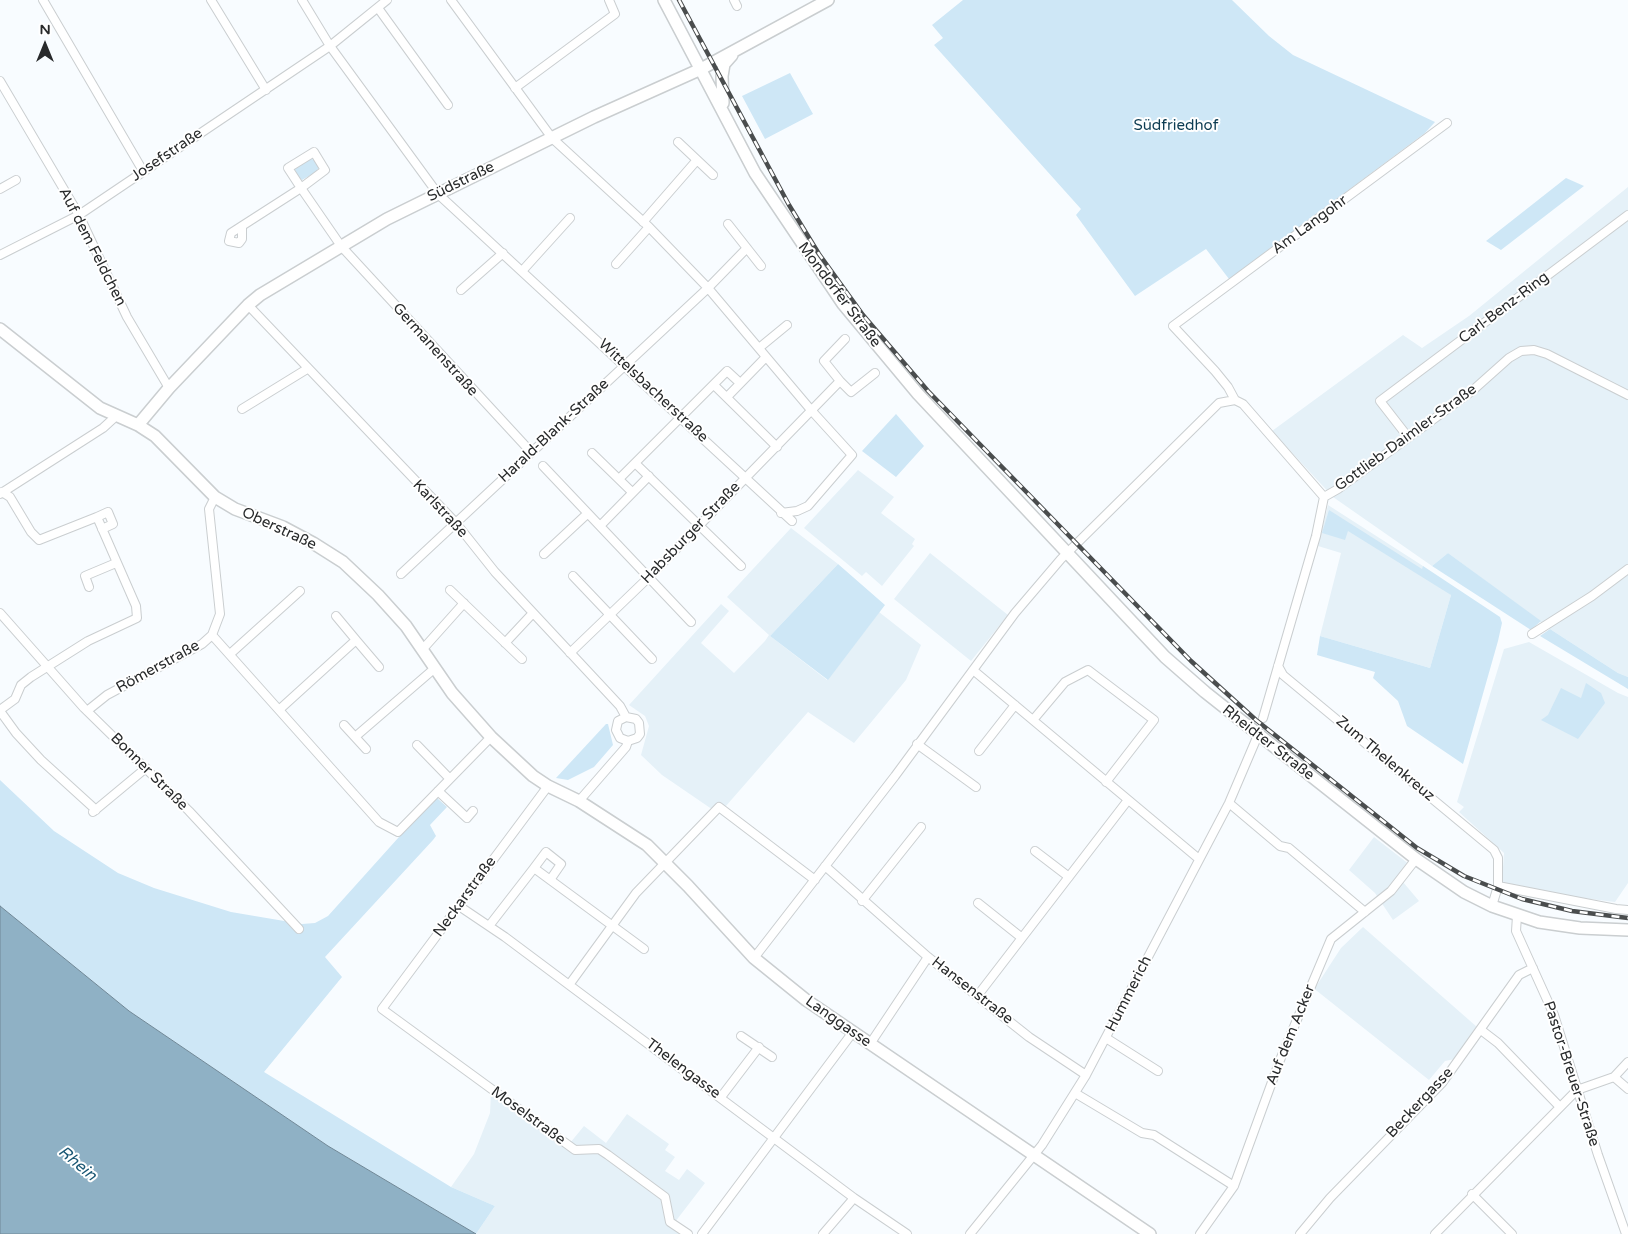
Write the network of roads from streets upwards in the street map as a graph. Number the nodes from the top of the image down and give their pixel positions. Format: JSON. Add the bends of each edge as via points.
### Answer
{"nodes":[{"id":1,"x":43,"y":0,"type":"edge"},
{"id":2,"x":211,"y":0,"type":"edge"},
{"id":3,"x":302,"y":0,"type":"edge"},
{"id":4,"x":387,"y":0,"type":"edge"},
{"id":5,"x":451,"y":0,"type":"edge"},
{"id":6,"x":609,"y":0,"type":"edge"},
{"id":7,"x":664,"y":0,"type":"edge"},
{"id":8,"x":828,"y":0,"type":"edge"},
{"id":9,"x":378,"y":8,"type":"junction"},
{"id":10,"x":330,"y":46,"type":"junction"},
{"id":11,"x":735,"y":51,"type":"junction"},
{"id":12,"x":701,"y":69,"type":"junction"},
{"id":13,"x":0,"y":81,"type":"edge"},
{"id":14,"x":515,"y":88,"type":"junction"},
{"id":15,"x":266,"y":90,"type":"junction"},
{"id":16,"x":448,"y":105,"type":"dead end"},
{"id":17,"x":724,"y":111,"type":"junction"},
{"id":18,"x":1446,"y":123,"type":"dead end"},
{"id":19,"x":552,"y":138,"type":"junction"},
{"id":20,"x":678,"y":142,"type":"dead end"},
{"id":21,"x":697,"y":160,"type":"junction"},
{"id":22,"x":143,"y":171,"type":"junction"},
{"id":23,"x":713,"y":174,"type":"dead end"},
{"id":24,"x":16,"y":180,"type":"dead end"},
{"id":25,"x":301,"y":188,"type":"junction"},
{"id":26,"x":0,"y":189,"type":"edge"},
{"id":27,"x":438,"y":194,"type":"junction"},
{"id":28,"x":79,"y":215,"type":"junction"},
{"id":29,"x":1628,"y":215,"type":"edge"},
{"id":30,"x":570,"y":218,"type":"dead end"},
{"id":31,"x":646,"y":224,"type":"junction"},
{"id":32,"x":728,"y":224,"type":"dead end"},
{"id":33,"x":242,"y":228,"type":"dead end"},
{"id":34,"x":341,"y":246,"type":"junction"},
{"id":35,"x":747,"y":248,"type":"junction"},
{"id":36,"x":503,"y":252,"type":"junction"},
{"id":37,"x":0,"y":255,"type":"edge"},
{"id":38,"x":616,"y":264,"type":"dead end"},
{"id":39,"x":761,"y":266,"type":"dead end"},
{"id":40,"x":523,"y":270,"type":"junction"},
{"id":41,"x":708,"y":288,"type":"junction"},
{"id":42,"x":460,"y":290,"type":"dead end"},
{"id":43,"x":248,"y":305,"type":"junction"},
{"id":44,"x":787,"y":325,"type":"dead end"},
{"id":45,"x":0,"y":329,"type":"edge"},
{"id":46,"x":845,"y":339,"type":"dead end"},
{"id":47,"x":759,"y":348,"type":"junction"},
{"id":48,"x":766,"y":357,"type":"junction"},
{"id":49,"x":626,"y":365,"type":"junction"},
{"id":50,"x":308,"y":369,"type":"junction"},
{"id":51,"x":875,"y":373,"type":"dead end"},
{"id":52,"x":840,"y":381,"type":"junction"},
{"id":53,"x":740,"y":384,"type":"junction"},
{"id":54,"x":714,"y":385,"type":"junction"},
{"id":55,"x":169,"y":388,"type":"junction"},
{"id":56,"x":1628,"y":395,"type":"edge"},
{"id":57,"x":727,"y":398,"type":"junction"},
{"id":58,"x":1235,"y":400,"type":"junction"},
{"id":59,"x":242,"y":409,"type":"dead end"},
{"id":60,"x":811,"y":410,"type":"junction"},
{"id":61,"x":115,"y":416,"type":"junction"},
{"id":62,"x":681,"y":417,"type":"junction"},
{"id":63,"x":138,"y":425,"type":"junction"},
{"id":64,"x":1408,"y":437,"type":"junction"},
{"id":65,"x":777,"y":446,"type":"junction"},
{"id":66,"x":531,"y":452,"type":"junction"},
{"id":67,"x":592,"y":453,"type":"dead end"},
{"id":68,"x":635,"y":463,"type":"junction"},
{"id":69,"x":543,"y":466,"type":"dead end"},
{"id":70,"x":649,"y":476,"type":"junction"},
{"id":71,"x":744,"y":478,"type":"junction"},
{"id":72,"x":618,"y":479,"type":"junction"},
{"id":73,"x":632,"y":492,"type":"junction"},
{"id":74,"x":1,"y":493,"type":"edge"},
{"id":75,"x":215,"y":497,"type":"junction"},
{"id":76,"x":1324,"y":497,"type":"junction"},
{"id":77,"x":781,"y":513,"type":"junction"},
{"id":78,"x":587,"y":514,"type":"junction"},
{"id":79,"x":97,"y":517,"type":"junction"},
{"id":80,"x":792,"y":521,"type":"dead end"},
{"id":81,"x":456,"y":523,"type":"junction"},
{"id":82,"x":600,"y":526,"type":"junction"},
{"id":83,"x":699,"y":526,"type":"junction"},
{"id":84,"x":102,"y":529,"type":"junction"},
{"id":85,"x":1066,"y":552,"type":"junction"},
{"id":86,"x":544,"y":554,"type":"dead end"},
{"id":87,"x":116,"y":563,"type":"junction"},
{"id":88,"x":741,"y":566,"type":"dead end"},
{"id":89,"x":1628,"y":569,"type":"edge"},
{"id":90,"x":401,"y":574,"type":"dead end"},
{"id":91,"x":573,"y":576,"type":"dead end"},
{"id":92,"x":649,"y":577,"type":"junction"},
{"id":93,"x":89,"y":586,"type":"dead end"},
{"id":94,"x":450,"y":590,"type":"dead end"},
{"id":95,"x":300,"y":591,"type":"dead end"},
{"id":96,"x":464,"y":603,"type":"junction"},
{"id":97,"x":0,"y":613,"type":"edge"},
{"id":98,"x":532,"y":613,"type":"junction"},
{"id":99,"x":611,"y":615,"type":"junction"},
{"id":100,"x":336,"y":616,"type":"dead end"},
{"id":101,"x":691,"y":622,"type":"dead end"},
{"id":102,"x":1532,"y":634,"type":"dead end"},
{"id":103,"x":212,"y":635,"type":"junction"},
{"id":104,"x":356,"y":640,"type":"junction"},
{"id":105,"x":506,"y":643,"type":"junction"},
{"id":106,"x":422,"y":650,"type":"junction"},
{"id":107,"x":570,"y":653,"type":"junction"},
{"id":108,"x":230,"y":654,"type":"junction"},
{"id":109,"x":522,"y":659,"type":"dead end"},
{"id":110,"x":652,"y":659,"type":"dead end"},
{"id":111,"x":1278,"y":666,"type":"junction"},
{"id":112,"x":47,"y":667,"type":"junction"},
{"id":113,"x":379,"y":667,"type":"dead end"},
{"id":114,"x":435,"y":668,"type":"junction"},
{"id":115,"x":973,"y":670,"type":"junction"},
{"id":116,"x":1015,"y":705,"type":"junction"},
{"id":117,"x":280,"y":709,"type":"junction"},
{"id":118,"x":0,"y":710,"type":"edge"},
{"id":119,"x":87,"y":711,"type":"junction"},
{"id":120,"x":626,"y":717,"type":"junction"},
{"id":121,"x":1263,"y":718,"type":"dead end"},
{"id":122,"x":1033,"y":720,"type":"junction"},
{"id":123,"x":344,"y":725,"type":"dead end"},
{"id":124,"x":1258,"y":736,"type":"junction"},
{"id":125,"x":355,"y":737,"type":"junction"},
{"id":126,"x":491,"y":737,"type":"junction"},
{"id":127,"x":628,"y":741,"type":"junction"},
{"id":128,"x":917,"y":744,"type":"junction"},
{"id":129,"x":417,"y":745,"type":"dead end"},
{"id":130,"x":366,"y":749,"type":"dead end"},
{"id":131,"x":980,"y":751,"type":"dead end"},
{"id":132,"x":146,"y":768,"type":"junction"},
{"id":133,"x":450,"y":779,"type":"junction"},
{"id":134,"x":1106,"y":782,"type":"junction"},
{"id":135,"x":548,"y":786,"type":"junction"},
{"id":136,"x":976,"y":787,"type":"dead end"},
{"id":137,"x":438,"y":791,"type":"junction"},
{"id":138,"x":579,"y":800,"type":"junction"},
{"id":139,"x":1128,"y":800,"type":"junction"},
{"id":140,"x":1229,"y":803,"type":"junction"},
{"id":141,"x":473,"y":811,"type":"dead end"},
{"id":142,"x":921,"y":828,"type":"dead end"},
{"id":143,"x":1035,"y":851,"type":"dead end"},
{"id":144,"x":1199,"y":860,"type":"junction"},
{"id":145,"x":1416,"y":860,"type":"junction"},
{"id":146,"x":665,"y":865,"type":"junction"},
{"id":147,"x":825,"y":866,"type":"junction"},
{"id":148,"x":534,"y":868,"type":"junction"},
{"id":149,"x":1068,"y":877,"type":"junction"},
{"id":150,"x":550,"y":880,"type":"junction"},
{"id":151,"x":815,"y":880,"type":"junction"},
{"id":152,"x":1498,"y":886,"type":"junction"},
{"id":153,"x":862,"y":901,"type":"junction"},
{"id":154,"x":978,"y":903,"type":"dead end"},
{"id":155,"x":459,"y":906,"type":"junction"},
{"id":156,"x":1492,"y":906,"type":"junction"},
{"id":157,"x":1628,"y":910,"type":"edge"},
{"id":158,"x":1365,"y":912,"type":"junction"},
{"id":159,"x":1517,"y":916,"type":"junction"},
{"id":160,"x":611,"y":924,"type":"junction"},
{"id":161,"x":489,"y":926,"type":"junction"},
{"id":162,"x":299,"y":929,"type":"dead end"},
{"id":163,"x":1628,"y":930,"type":"edge"},
{"id":164,"x":1022,"y":938,"type":"junction"},
{"id":165,"x":644,"y":949,"type":"dead end"},
{"id":166,"x":928,"y":957,"type":"junction"},
{"id":167,"x":754,"y":958,"type":"junction"},
{"id":168,"x":1533,"y":968,"type":"junction"},
{"id":169,"x":569,"y":984,"type":"junction"},
{"id":170,"x":978,"y":995,"type":"junction"},
{"id":171,"x":382,"y":1009,"type":"joint"},
{"id":172,"x":1481,"y":1030,"type":"junction"},
{"id":173,"x":853,"y":1032,"type":"junction"},
{"id":174,"x":741,"y":1036,"type":"dead end"},
{"id":175,"x":1106,"y":1038,"type":"junction"},
{"id":176,"x":870,"y":1044,"type":"junction"},
{"id":177,"x":759,"y":1047,"type":"junction"},
{"id":178,"x":772,"y":1057,"type":"dead end"},
{"id":179,"x":1628,"y":1062,"type":"edge"},
{"id":180,"x":1158,"y":1071,"type":"dead end"},
{"id":181,"x":1086,"y":1075,"type":"junction"},
{"id":182,"x":1614,"y":1077,"type":"junction"},
{"id":183,"x":1628,"y":1089,"type":"edge"},
{"id":184,"x":1577,"y":1090,"type":"junction"},
{"id":185,"x":1075,"y":1093,"type":"junction"},
{"id":186,"x":721,"y":1097,"type":"junction"},
{"id":187,"x":1559,"y":1106,"type":"junction"},
{"id":188,"x":773,"y":1137,"type":"junction"},
{"id":189,"x":1033,"y":1156,"type":"junction"},
{"id":190,"x":1234,"y":1186,"type":"junction"},
{"id":191,"x":1472,"y":1194,"type":"junction"},
{"id":192,"x":854,"y":1198,"type":"junction"},
{"id":193,"x":688,"y":1234,"type":"edge"},
{"id":194,"x":702,"y":1234,"type":"edge"},
{"id":195,"x":823,"y":1234,"type":"edge"},
{"id":196,"x":907,"y":1234,"type":"edge"},
{"id":197,"x":970,"y":1234,"type":"edge"},
{"id":198,"x":1150,"y":1234,"type":"edge"},
{"id":199,"x":1200,"y":1234,"type":"edge"},
{"id":200,"x":1300,"y":1234,"type":"edge"},
{"id":201,"x":1435,"y":1234,"type":"edge"},
{"id":202,"x":1512,"y":1234,"type":"edge"},
{"id":203,"x":1626,"y":1234,"type":"edge"}],
"edges":[{"from":1,"to":22,"type":"street"},
{"from":2,"to":15,"type":"street"},
{"from":3,"to":10,"type":"street","name":"Wittelsbacherstraße"},
{"from":4,"to":9,"type":"street","name":"Josefstraße"},
{"from":5,"to":14,"type":"street"},
{"from":6,"to":14,"type":"street","via":[[615,14]]},
{"from":7,"to":12,"type":"street","name":"Mondorfer Straße"},
{"from":8,"to":11,"type":"street","name":"Südstraße"},
{"from":9,"to":10,"type":"street","name":"Josefstraße"},
{"from":9,"to":16,"type":"street"},
{"from":10,"to":15,"type":"street","name":"Josefstraße"},
{"from":10,"to":27,"type":"street","name":"Wittelsbacherstraße"},
{"from":11,"to":12,"type":"street","name":"Südstraße"},
{"from":11,"to":17,"type":"street","via":[[724,64],[721,89]]},
{"from":12,"to":17,"type":"street","name":"Mondorfer Straße"},
{"from":12,"to":19,"type":"street","name":"Südstraße"},
{"from":13,"to":28,"type":"street","name":"Auf dem Feldchen"},
{"from":14,"to":19,"type":"street"},
{"from":15,"to":22,"type":"street","name":"Josefstraße"},
{"from":17,"to":85,"type":"street","name":"Mondorfer Straße","via":[[755,173],[822,275],[863,330],[918,394]]},
{"from":18,"to":58,"type":"street","name":"Am Langohr","via":[[1173,326],[1215,371]]},
{"from":19,"to":27,"type":"street","name":"Südstraße"},
{"from":19,"to":31,"type":"street"},
{"from":20,"to":21,"type":"street"},
{"from":21,"to":23,"type":"street"},
{"from":21,"to":31,"type":"street"},
{"from":22,"to":28,"type":"street","name":"Josefstraße"},
{"from":24,"to":26,"type":"street"},
{"from":25,"to":25,"type":"street","via":[[288,168],[314,152],[325,170]]},
{"from":25,"to":33,"type":"street"},
{"from":25,"to":34,"type":"street","name":"Germanenstraße"},
{"from":27,"to":34,"type":"street","name":"Südstraße"},
{"from":27,"to":36,"type":"street","name":"Wittelsbacherstraße"},
{"from":28,"to":37,"type":"street","name":"Josefstraße"},
{"from":28,"to":55,"type":"street","name":"Auf dem Feldchen","via":[[128,317]]},
{"from":29,"to":64,"type":"street","name":"Carl-Benz-Ring","via":[[1380,400]]},
{"from":30,"to":40,"type":"street"},
{"from":31,"to":38,"type":"street"},
{"from":31,"to":41,"type":"street"},
{"from":32,"to":35,"type":"street"},
{"from":34,"to":43,"type":"street","name":"Südstraße"},
{"from":34,"to":66,"type":"street","name":"Germanenstraße"},
{"from":35,"to":39,"type":"street"},
{"from":35,"to":41,"type":"street","name":"Harald-Blank-Straße"},
{"from":36,"to":40,"type":"street","name":"Wittelsbacherstraße"},
{"from":36,"to":42,"type":"street"},
{"from":40,"to":49,"type":"street","name":"Wittelsbacherstraße"},
{"from":41,"to":47,"type":"street"},
{"from":41,"to":49,"type":"street","name":"Harald-Blank-Straße"},
{"from":43,"to":50,"type":"street","name":"Karlstraße"},
{"from":43,"to":55,"type":"street","name":"Südstraße"},
{"from":44,"to":47,"type":"street"},
{"from":45,"to":61,"type":"street","name":"Oberstraße","via":[[78,392]]},
{"from":46,"to":52,"type":"street","via":[[824,361]]},
{"from":47,"to":48,"type":"street"},
{"from":48,"to":53,"type":"street"},
{"from":48,"to":60,"type":"street"},
{"from":49,"to":62,"type":"street","name":"Wittelsbacherstraße"},
{"from":49,"to":66,"type":"street","name":"Harald-Blank-Straße"},
{"from":50,"to":59,"type":"street"},
{"from":50,"to":81,"type":"street","name":"Karlstraße"},
{"from":51,"to":52,"type":"street","via":[[851,392]]},
{"from":52,"to":60,"type":"street","name":"Habsburger Straße"},
{"from":53,"to":54,"type":"street","via":[[727,371]]},
{"from":53,"to":57,"type":"street"},
{"from":54,"to":57,"type":"street"},
{"from":54,"to":62,"type":"street"},
{"from":55,"to":63,"type":"street","name":"Südstraße"},
{"from":56,"to":64,"type":"street","name":"Gottlieb-Daimler-Straße","via":[[1548,354],[1528,350],[1509,358],[1472,391]]},
{"from":57,"to":65,"type":"street"},
{"from":58,"to":76,"type":"street","via":[[1243,404]]},
{"from":58,"to":85,"type":"street","via":[[1219,402],[1130,493]]},
{"from":60,"to":65,"type":"street","name":"Habsburger Straße"},
{"from":60,"to":77,"type":"street","via":[[852,455],[808,506]]},
{"from":61,"to":63,"type":"street","name":"Oberstraße"},
{"from":61,"to":74,"type":"street","via":[[104,428]]},
{"from":62,"to":68,"type":"street"},
{"from":62,"to":71,"type":"street","name":"Wittelsbacherstraße"},
{"from":63,"to":75,"type":"street","name":"Oberstraße","via":[[169,448]]},
{"from":64,"to":76,"type":"street","name":"Gottlieb-Daimler-Straße"},
{"from":65,"to":71,"type":"street","name":"Habsburger Straße"},
{"from":66,"to":81,"type":"street","name":"Harald-Blank-Straße"},
{"from":67,"to":72,"type":"street"},
{"from":68,"to":70,"type":"street"},
{"from":68,"to":72,"type":"street"},
{"from":69,"to":78,"type":"street"},
{"from":70,"to":73,"type":"street"},
{"from":70,"to":83,"type":"street"},
{"from":71,"to":77,"type":"street","name":"Wittelsbacherstraße"},
{"from":71,"to":83,"type":"street","name":"Habsburger Straße"},
{"from":72,"to":73,"type":"street"},
{"from":73,"to":82,"type":"street"},
{"from":74,"to":79,"type":"street","via":[[10,497],[39,540]]},
{"from":75,"to":103,"type":"street","name":"Römerstraße","via":[[209,509],[220,614]]},
{"from":75,"to":106,"type":"street","name":"Oberstraße","via":[[235,509],[283,527],[343,562],[406,626]]},
{"from":76,"to":111,"type":"street","name":"Gottlieb-Daimler-Straße","via":[[1316,536]]},
{"from":77,"to":80,"type":"street","name":"Wittelsbacherstraße"},
{"from":78,"to":82,"type":"street"},
{"from":78,"to":86,"type":"street"},
{"from":79,"to":84,"type":"street"},
{"from":79,"to":84,"type":"street","via":[[108,512],[113,524]]},
{"from":81,"to":90,"type":"street","name":"Harald-Blank-Straße"},
{"from":81,"to":98,"type":"street","name":"Karlstraße"},
{"from":82,"to":92,"type":"street"},
{"from":83,"to":88,"type":"street"},
{"from":83,"to":92,"type":"street","name":"Habsburger Straße"},
{"from":84,"to":87,"type":"street"},
{"from":85,"to":115,"type":"street"},
{"from":85,"to":124,"type":"street","name":"Rheidter Straße","via":[[1165,657]]},
{"from":87,"to":93,"type":"street","via":[[85,576]]},
{"from":87,"to":112,"type":"street","via":[[136,606],[137,618]]},
{"from":89,"to":102,"type":"street"},
{"from":91,"to":99,"type":"street"},
{"from":92,"to":99,"type":"street","name":"Habsburger Straße"},
{"from":92,"to":101,"type":"street"},
{"from":94,"to":96,"type":"street"},
{"from":95,"to":108,"type":"street"},
{"from":96,"to":105,"type":"street"},
{"from":96,"to":106,"type":"street"},
{"from":97,"to":112,"type":"street","name":"Bonner Straße"},
{"from":98,"to":105,"type":"street"},
{"from":98,"to":107,"type":"street","name":"Karlstraße"},
{"from":99,"to":107,"type":"street","name":"Habsburger Straße"},
{"from":99,"to":110,"type":"street"},
{"from":100,"to":104,"type":"street"},
{"from":103,"to":108,"type":"street"},
{"from":103,"to":119,"type":"street","name":"Römerstraße","via":[[202,644],[107,695]]},
{"from":104,"to":113,"type":"street"},
{"from":104,"to":117,"type":"street"},
{"from":105,"to":109,"type":"street"},
{"from":106,"to":114,"type":"street","name":"Oberstraße"},
{"from":107,"to":120,"type":"street","name":"Karlstraße","via":[[620,706]]},
{"from":108,"to":117,"type":"street"},
{"from":111,"to":121,"type":"street","name":"Gottlieb-Daimler-Straße"},
{"from":111,"to":152,"type":"street","name":"Zum Thelenkreuz","via":[[1282,675],[1494,850],[1498,858]]},
{"from":112,"to":118,"type":"street","via":[[21,686],[15,699]]},
{"from":112,"to":119,"type":"street","name":"Bonner Straße"},
{"from":114,"to":125,"type":"street"},
{"from":114,"to":126,"type":"street","name":"Oberstraße","via":[[452,693]]},
{"from":115,"to":116,"type":"street"},
{"from":115,"to":128,"type":"street"},
{"from":116,"to":122,"type":"street"},
{"from":116,"to":131,"type":"street"},
{"from":117,"to":137,"type":"street","via":[[379,822],[398,832]]},
{"from":118,"to":132,"type":"street","via":[[16,733],[95,811]]},
{"from":119,"to":132,"type":"street","name":"Bonner Straße"},
{"from":120,"to":127,"type":"street","via":[[618,721],[616,730],[620,738]]},
{"from":120,"to":127,"type":"street","name":"Karlstraße","via":[[636,719],[641,728],[637,738]]},
{"from":122,"to":134,"type":"street"},
{"from":122,"to":134,"type":"street","via":[[1065,682],[1088,670],[1154,720]]},
{"from":123,"to":125,"type":"street"},
{"from":124,"to":140,"type":"street","name":"Hummerich"},
{"from":124,"to":145,"type":"street","name":"Rheidter Straße"},
{"from":125,"to":130,"type":"street"},
{"from":126,"to":133,"type":"street"},
{"from":126,"to":135,"type":"street","name":"Oberstraße"},
{"from":127,"to":138,"type":"street","name":"Karlstraße","via":[[626,748]]},
{"from":128,"to":136,"type":"street"},
{"from":128,"to":147,"type":"street"},
{"from":129,"to":133,"type":"street"},
{"from":132,"to":162,"type":"street","name":"Bonner Straße"},
{"from":133,"to":137,"type":"street"},
{"from":134,"to":139,"type":"street"},
{"from":135,"to":138,"type":"street","name":"Langgasse"},
{"from":135,"to":155,"type":"street","name":"Neckarstraße"},
{"from":137,"to":141,"type":"street","via":[[467,818]]},
{"from":138,"to":146,"type":"street","name":"Langgasse","via":[[647,845]]},
{"from":139,"to":144,"type":"street"},
{"from":139,"to":149,"type":"street"},
{"from":140,"to":144,"type":"street","name":"Hummerich"},
{"from":140,"to":158,"type":"street"},
{"from":142,"to":153,"type":"street"},
{"from":143,"to":149,"type":"street"},
{"from":144,"to":175,"type":"street","name":"Hummerich"},
{"from":145,"to":156,"type":"street","name":"Rheidter Straße"},
{"from":145,"to":158,"type":"street","name":"Auf dem Acker","via":[[1391,891]]},
{"from":146,"to":151,"type":"street","via":[[719,807]]},
{"from":146,"to":160,"type":"street"},
{"from":146,"to":167,"type":"street","name":"Langgasse"},
{"from":147,"to":151,"type":"street"},
{"from":147,"to":153,"type":"street","name":"Hansenstraße"},
{"from":148,"to":150,"type":"street"},
{"from":148,"to":150,"type":"street","via":[[546,852],[561,864]]},
{"from":148,"to":161,"type":"street"},
{"from":149,"to":164,"type":"street"},
{"from":150,"to":160,"type":"street"},
{"from":151,"to":167,"type":"street"},
{"from":152,"to":156,"type":"street"},
{"from":152,"to":157,"type":"street"},
{"from":153,"to":166,"type":"street","name":"Hansenstraße"},
{"from":154,"to":164,"type":"street"},
{"from":155,"to":161,"type":"street","name":"Thelengasse"},
{"from":155,"to":171,"type":"street","name":"Neckarstraße"},
{"from":156,"to":159,"type":"street","name":"Rheidter Straße"},
{"from":158,"to":190,"type":"street","name":"Auf dem Acker","via":[[1331,939],[1280,1060]]},
{"from":159,"to":163,"type":"street","name":"Rheidter Straße","via":[[1563,926]]},
{"from":159,"to":168,"type":"street","name":"Pastor-Breuer-Straße","via":[[1516,931]]},
{"from":160,"to":165,"type":"street"},
{"from":160,"to":169,"type":"street"},
{"from":161,"to":169,"type":"street","name":"Thelengasse"},
{"from":164,"to":170,"type":"street"},
{"from":166,"to":170,"type":"street","name":"Hansenstraße"},
{"from":166,"to":176,"type":"street"},
{"from":167,"to":173,"type":"street","name":"Langgasse","via":[[806,1000]]},
{"from":168,"to":172,"type":"street","name":"Beckergasse","via":[[1519,975]]},
{"from":168,"to":184,"type":"street","name":"Pastor-Breuer-Straße","via":[[1554,1015]]},
{"from":169,"to":186,"type":"street","name":"Thelengasse"},
{"from":170,"to":181,"type":"street","name":"Hansenstraße","via":[[1029,1037]]},
{"from":171,"to":193,"type":"street","name":"Moselstraße","via":[[575,1150],[599,1149],[608,1155],[665,1197],[670,1222]]},
{"from":172,"to":187,"type":"street"},
{"from":172,"to":200,"type":"street","name":"Beckergasse","via":[[1442,1083],[1330,1198]]},
{"from":173,"to":176,"type":"street","name":"Langgasse"},
{"from":173,"to":188,"type":"street"},
{"from":174,"to":177,"type":"street"},
{"from":175,"to":180,"type":"street"},
{"from":175,"to":181,"type":"street","name":"Hummerich"},
{"from":176,"to":189,"type":"street","name":"Langgasse"},
{"from":177,"to":178,"type":"street"},
{"from":177,"to":186,"type":"street"},
{"from":179,"to":182,"type":"street"},
{"from":181,"to":185,"type":"street","name":"Hummerich"},
{"from":182,"to":183,"type":"street"},
{"from":182,"to":184,"type":"street"},
{"from":184,"to":187,"type":"street"},
{"from":184,"to":203,"type":"street","name":"Pastor-Breuer-Straße"},
{"from":185,"to":189,"type":"street","name":"Hummerich"},
{"from":185,"to":190,"type":"street","via":[[1142,1133],[1154,1135]]},
{"from":186,"to":188,"type":"street","name":"Thelengasse"},
{"from":187,"to":191,"type":"street"},
{"from":188,"to":192,"type":"street","name":"Thelengasse"},
{"from":188,"to":194,"type":"street"},
{"from":189,"to":197,"type":"street","name":"Hummerich"},
{"from":189,"to":198,"type":"street","name":"Langgasse"},
{"from":190,"to":199,"type":"street","name":"Auf dem Acker"},
{"from":191,"to":201,"type":"street"},
{"from":191,"to":202,"type":"street"},
{"from":192,"to":195,"type":"street"},
{"from":192,"to":196,"type":"street","name":"Thelengasse"}]}
